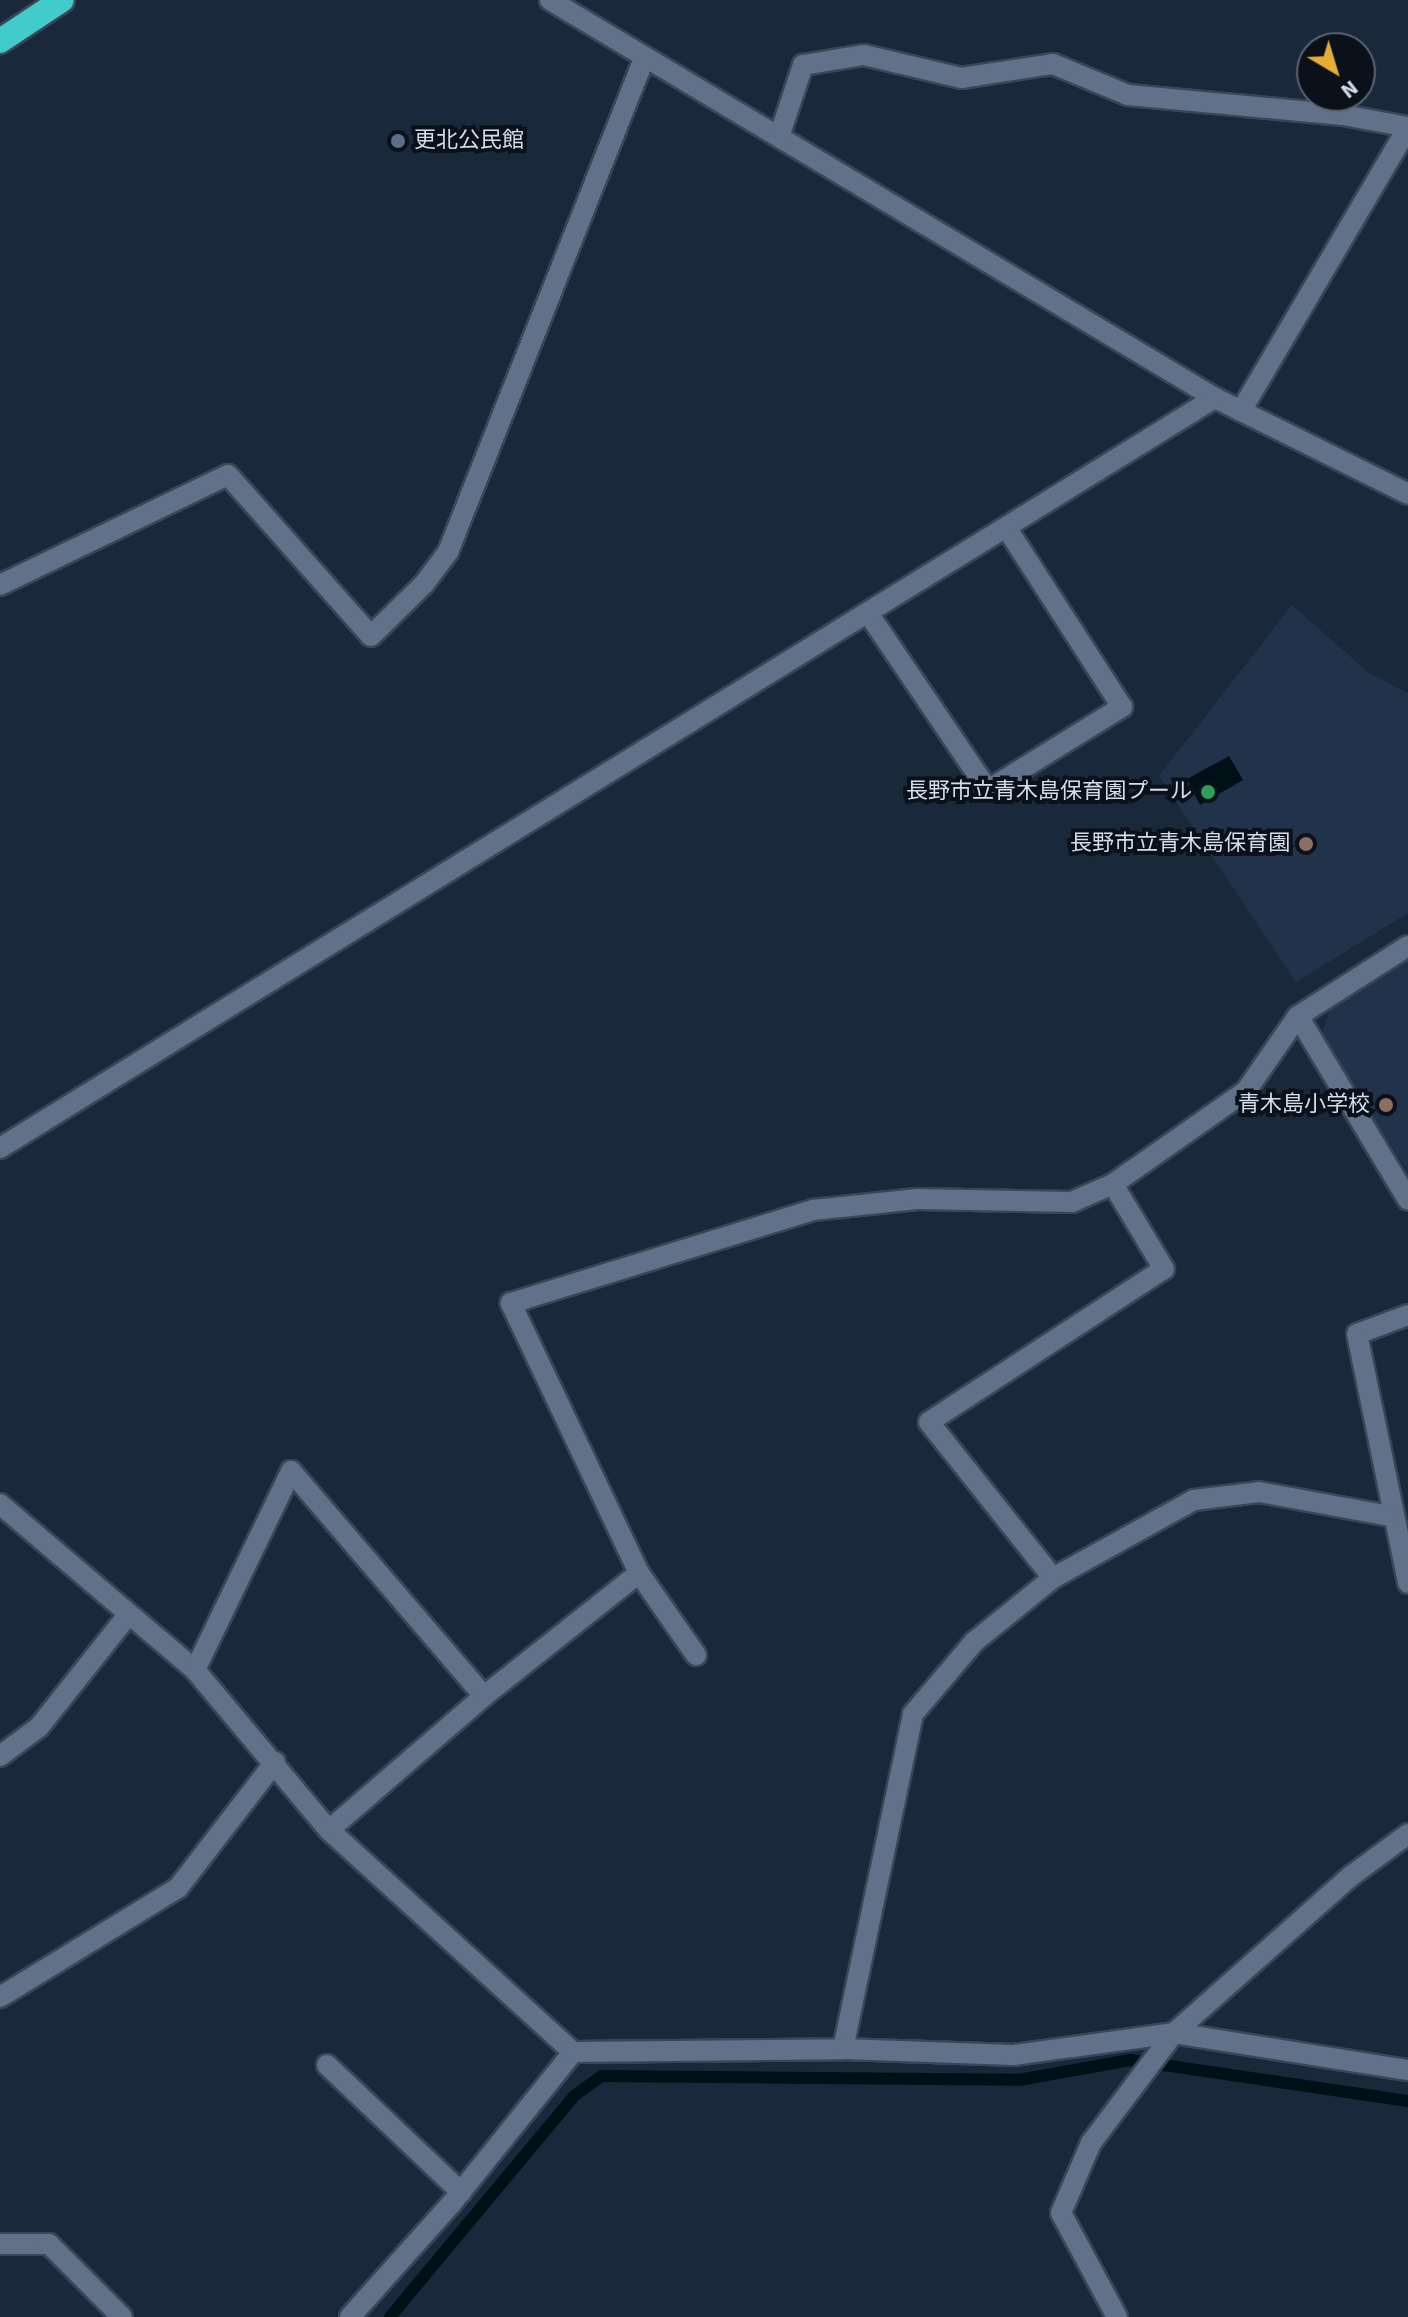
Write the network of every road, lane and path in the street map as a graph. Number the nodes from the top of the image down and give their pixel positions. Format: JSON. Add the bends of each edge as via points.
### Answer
{"nodes":[{"id":1,"x":62,"y":0,"type":"edge"},
{"id":2,"x":550,"y":0,"type":"edge"},
{"id":3,"x":0,"y":41,"type":"edge"},
{"id":4,"x":644,"y":59,"type":"junction"},
{"id":5,"x":1408,"y":127,"type":"edge"},
{"id":6,"x":780,"y":134,"type":"junction"},
{"id":7,"x":1215,"y":398,"type":"junction"},
{"id":8,"x":1241,"y":411,"type":"junction"},
{"id":9,"x":1408,"y":494,"type":"edge"},
{"id":10,"x":1006,"y":527,"type":"junction"},
{"id":11,"x":0,"y":585,"type":"edge"},
{"id":12,"x":868,"y":613,"type":"junction"},
{"id":13,"x":1408,"y":946,"type":"edge"},
{"id":14,"x":1298,"y":1016,"type":"junction"},
{"id":15,"x":0,"y":1148,"type":"edge"},
{"id":16,"x":1113,"y":1184,"type":"junction"},
{"id":17,"x":1408,"y":1200,"type":"edge"},
{"id":18,"x":1408,"y":1315,"type":"edge"},
{"id":19,"x":0,"y":1504,"type":"edge"},
{"id":20,"x":1390,"y":1516,"type":"junction"},
{"id":21,"x":639,"y":1573,"type":"junction"},
{"id":22,"x":1053,"y":1578,"type":"junction"},
{"id":23,"x":1408,"y":1583,"type":"edge"},
{"id":24,"x":129,"y":1614,"type":"junction"},
{"id":25,"x":696,"y":1655,"type":"dead end"},
{"id":26,"x":195,"y":1670,"type":"junction"},
{"id":27,"x":484,"y":1696,"type":"junction"},
{"id":28,"x":0,"y":1756,"type":"edge"},
{"id":29,"x":275,"y":1762,"type":"junction"},
{"id":30,"x":329,"y":1830,"type":"junction"},
{"id":31,"x":1408,"y":1834,"type":"edge"},
{"id":32,"x":0,"y":1997,"type":"edge"},
{"id":33,"x":1174,"y":2033,"type":"junction"},
{"id":34,"x":843,"y":2049,"type":"junction"},
{"id":35,"x":573,"y":2052,"type":"junction"},
{"id":36,"x":327,"y":2065,"type":"dead end"},
{"id":37,"x":1408,"y":2070,"type":"edge"},
{"id":38,"x":461,"y":2192,"type":"junction"},
{"id":39,"x":0,"y":2244,"type":"edge"},
{"id":40,"x":122,"y":2317,"type":"edge"},
{"id":41,"x":350,"y":2317,"type":"edge"},
{"id":42,"x":1117,"y":2317,"type":"edge"}],
"edges":[{"from":1,"to":3,"type":"highway"},
{"from":2,"to":4,"type":"street"},
{"from":4,"to":6,"type":"street"},
{"from":4,"to":11,"type":"street","via":[[448,552],[371,636],[228,475]]},
{"from":5,"to":6,"type":"street","via":[[1343,115],[1128,95],[1053,64],[961,78],[864,55],[803,65]]},
{"from":5,"to":8,"type":"street"},
{"from":6,"to":7,"type":"street"},
{"from":7,"to":8,"type":"street"},
{"from":7,"to":10,"type":"street"},
{"from":8,"to":9,"type":"street"},
{"from":10,"to":12,"type":"street"},
{"from":10,"to":12,"type":"street","via":[[1122,707],[988,790]]},
{"from":12,"to":15,"type":"street"},
{"from":13,"to":14,"type":"street"},
{"from":14,"to":16,"type":"street","via":[[1246,1091]]},
{"from":14,"to":17,"type":"street"},
{"from":16,"to":21,"type":"street","via":[[1072,1202],[917,1199],[813,1210],[511,1303]]},
{"from":16,"to":22,"type":"street","via":[[1164,1269],[929,1422]]},
{"from":18,"to":20,"type":"street","via":[[1357,1334]]},
{"from":19,"to":24,"type":"street"},
{"from":20,"to":22,"type":"street","via":[[1259,1492],[1194,1500]]},
{"from":20,"to":23,"type":"street"},
{"from":21,"to":25,"type":"street"},
{"from":21,"to":27,"type":"street"},
{"from":22,"to":34,"type":"street","via":[[974,1642],[913,1714]]},
{"from":24,"to":26,"type":"street"},
{"from":24,"to":28,"type":"street","via":[[39,1727]]},
{"from":26,"to":27,"type":"street","via":[[291,1471]]},
{"from":26,"to":29,"type":"street"},
{"from":27,"to":30,"type":"street"},
{"from":29,"to":30,"type":"street"},
{"from":29,"to":32,"type":"street","via":[[178,1888]]},
{"from":30,"to":35,"type":"street"},
{"from":31,"to":33,"type":"street","via":[[1351,1876]]},
{"from":33,"to":34,"type":"street","via":[[1014,2055]]},
{"from":33,"to":37,"type":"street"},
{"from":33,"to":42,"type":"street","via":[[1091,2143],[1061,2213]]},
{"from":34,"to":35,"type":"street"},
{"from":35,"to":38,"type":"street"},
{"from":36,"to":38,"type":"street"},
{"from":38,"to":41,"type":"street"},
{"from":39,"to":40,"type":"street","via":[[49,2244]]}]}
